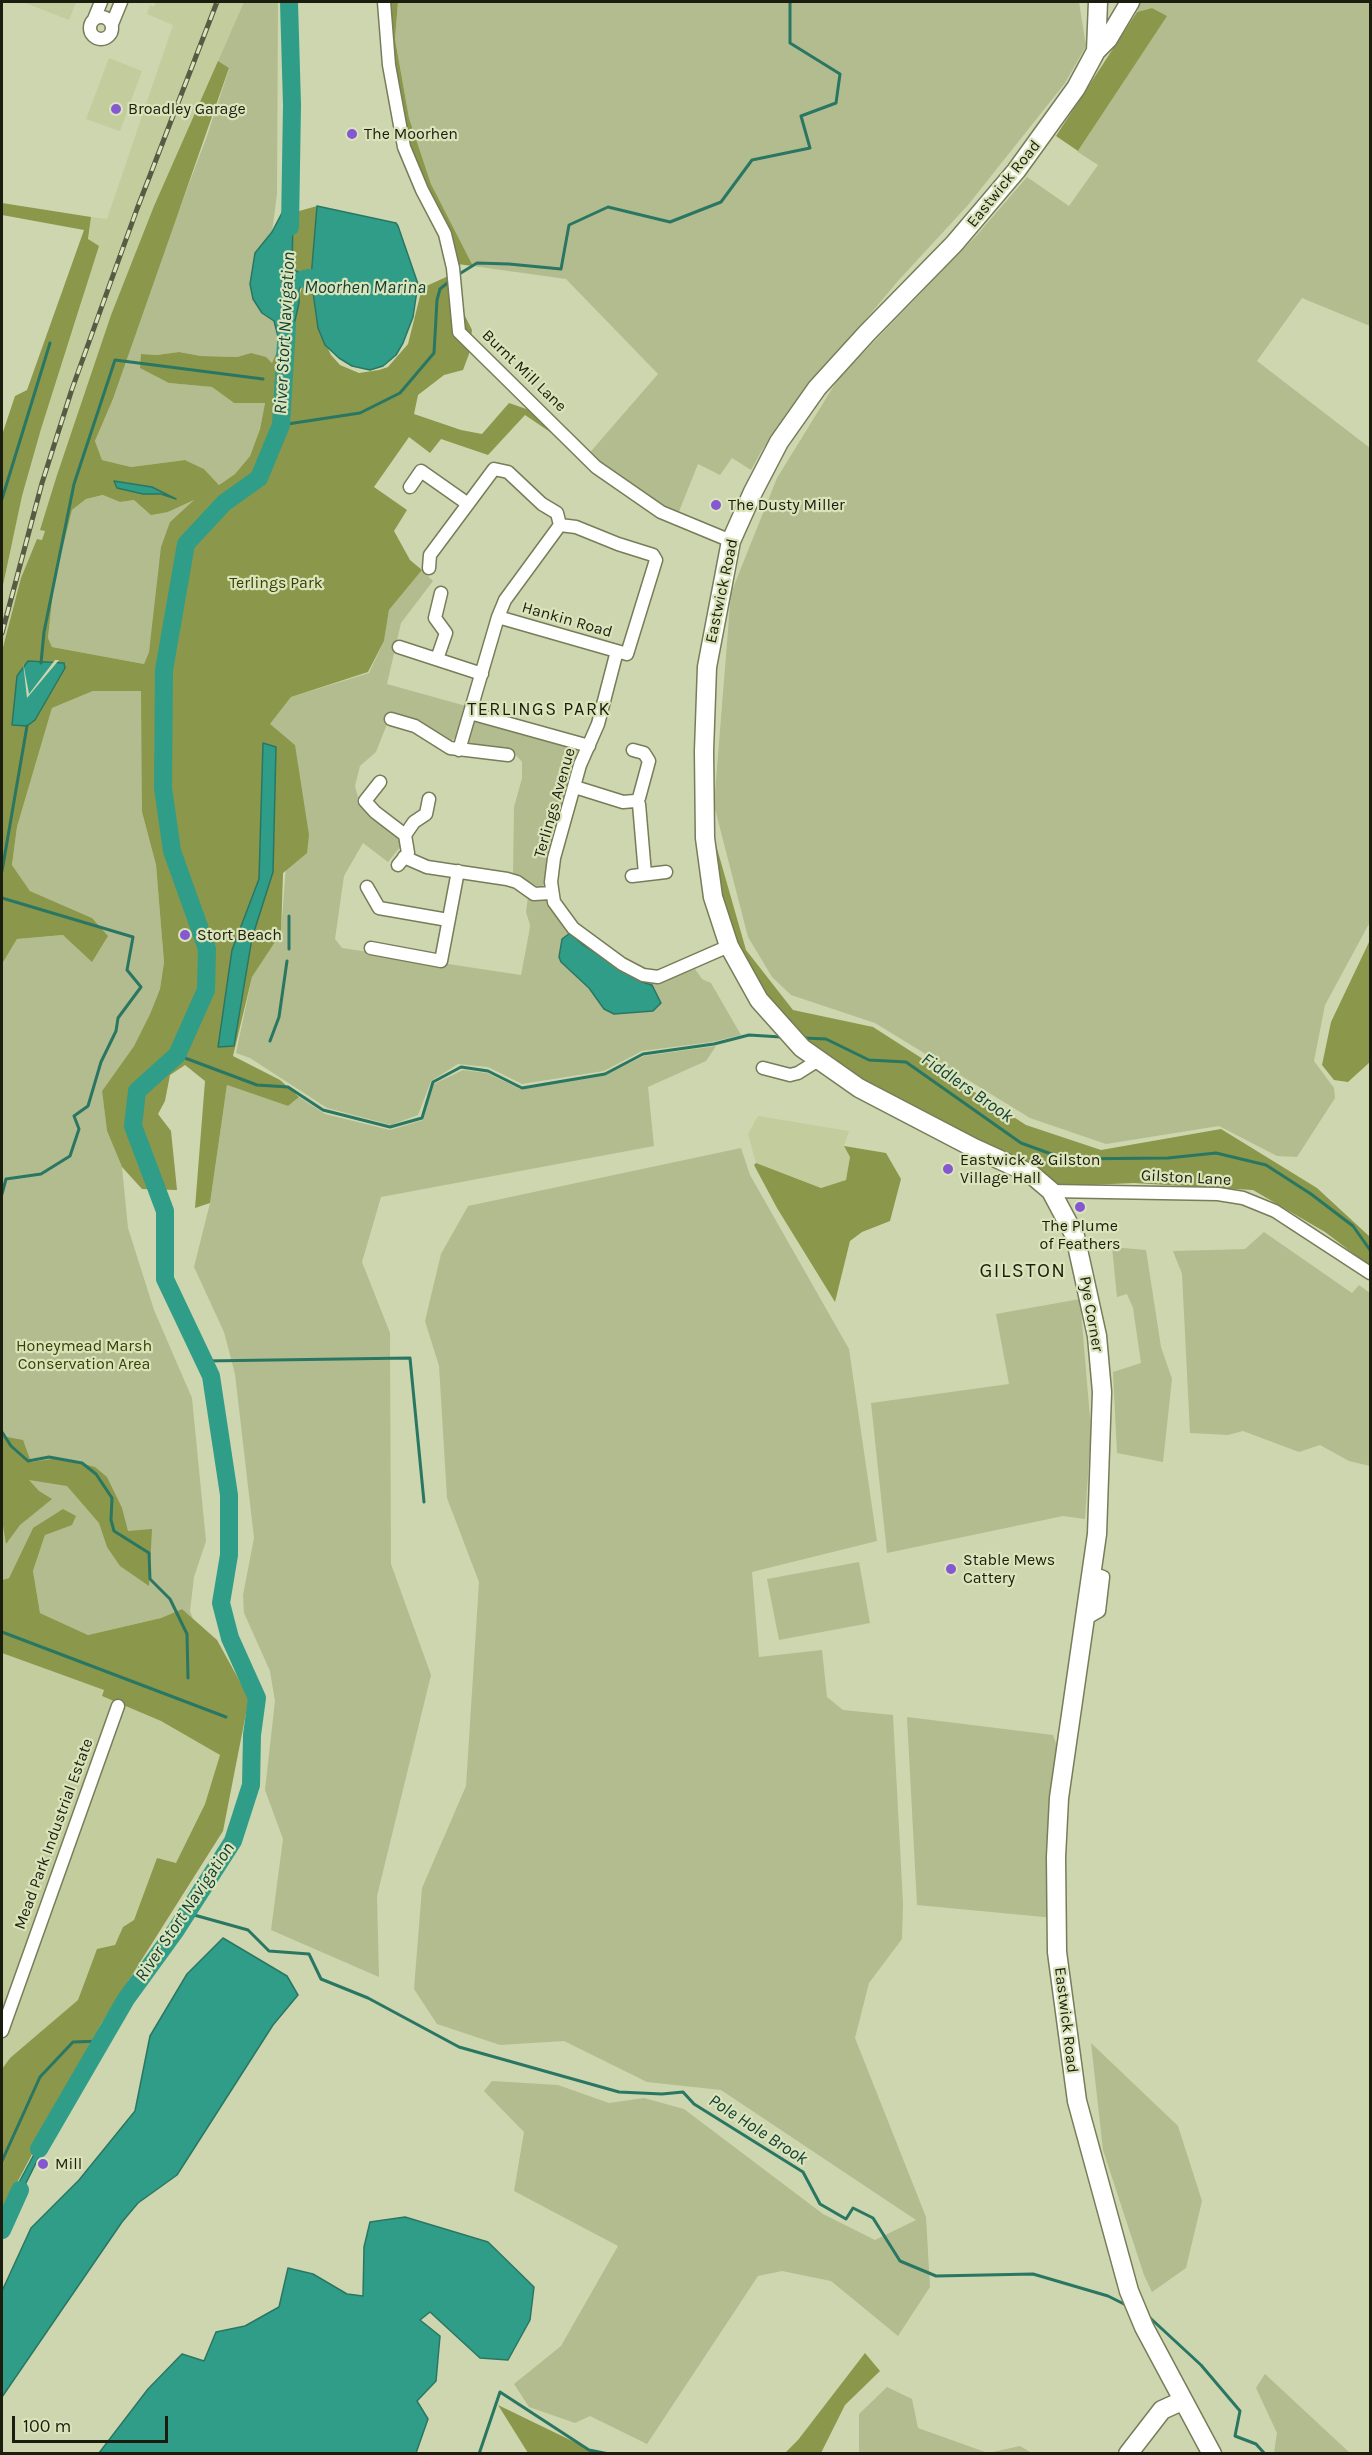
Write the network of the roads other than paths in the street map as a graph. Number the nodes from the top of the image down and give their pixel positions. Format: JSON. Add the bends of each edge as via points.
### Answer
{"nodes":[{"id":1,"x":101,"y":2,"type":"edge"},
{"id":2,"x":121,"y":2,"type":"edge"},
{"id":3,"x":384,"y":2,"type":"edge"},
{"id":4,"x":1098,"y":2,"type":"edge"},
{"id":5,"x":1130,"y":2,"type":"edge"},
{"id":6,"x":94,"y":19,"type":"junction"},
{"id":7,"x":112,"y":24,"type":"junction"},
{"id":8,"x":1096,"y":51,"type":"junction"},
{"id":9,"x":410,"y":487,"type":"dead end"},
{"id":10,"x":468,"y":504,"type":"junction"},
{"id":11,"x":560,"y":525,"type":"junction"},
{"id":12,"x":730,"y":541,"type":"junction"},
{"id":13,"x":429,"y":568,"type":"dead end"},
{"id":14,"x":441,"y":593,"type":"dead end"},
{"id":15,"x":498,"y":617,"type":"junction"},
{"id":16,"x":399,"y":647,"type":"dead end"},
{"id":17,"x":622,"y":653,"type":"junction"},
{"id":18,"x":437,"y":659,"type":"junction"},
{"id":19,"x":482,"y":674,"type":"junction"},
{"id":20,"x":470,"y":713,"type":"junction"},
{"id":21,"x":391,"y":719,"type":"dead end"},
{"id":22,"x":588,"y":746,"type":"junction"},
{"id":23,"x":459,"y":750,"type":"junction"},
{"id":24,"x":633,"y":750,"type":"dead end"},
{"id":25,"x":508,"y":755,"type":"dead end"},
{"id":26,"x":380,"y":782,"type":"dead end"},
{"id":27,"x":575,"y":787,"type":"junction"},
{"id":28,"x":429,"y":799,"type":"dead end"},
{"id":29,"x":635,"y":801,"type":"junction"},
{"id":30,"x":405,"y":835,"type":"junction"},
{"id":31,"x":458,"y":871,"type":"junction"},
{"id":32,"x":666,"y":872,"type":"dead end"},
{"id":33,"x":367,"y":887,"type":"dead end"},
{"id":34,"x":551,"y":893,"type":"junction"},
{"id":35,"x":448,"y":920,"type":"junction"},
{"id":36,"x":729,"y":946,"type":"junction"},
{"id":37,"x":371,"y":948,"type":"dead end"},
{"id":38,"x":802,"y":1048,"type":"joint"},
{"id":39,"x":817,"y":1061,"type":"junction"},
{"id":40,"x":763,"y":1068,"type":"dead end"},
{"id":41,"x":1051,"y":1191,"type":"junction"},
{"id":42,"x":1371,"y":1273,"type":"edge"},
{"id":43,"x":1085,"y":1621,"type":"joint"},
{"id":44,"x":118,"y":1706,"type":"dead end"},
{"id":45,"x":6,"y":2006,"type":"edge"},
{"id":46,"x":2,"y":2031,"type":"edge"},
{"id":47,"x":1182,"y":2401,"type":"junction"},
{"id":48,"x":1128,"y":2454,"type":"edge"},
{"id":49,"x":1212,"y":2454,"type":"edge"}],
"edges":[{"from":1,"to":6,"type":"street"},
{"from":2,"to":7,"type":"street"},
{"from":3,"to":12,"type":"street","name":"Burnt Mill Lane","via":[[389,65],[404,147],[445,234],[453,268],[459,332],[596,467],[661,512]]},
{"from":4,"to":8,"type":"street","name":"Eastwick Road"},
{"from":5,"to":8,"type":"street","name":"Eastwick Road","via":[[1108,39]]},
{"from":6,"to":7,"type":"street","via":[[104,17]]},
{"from":6,"to":7,"type":"street","via":[[90,32],[98,39],[111,35]]},
{"from":8,"to":12,"type":"street","name":"Eastwick Road","via":[[1076,88],[997,195],[817,388],[779,442]]},
{"from":9,"to":10,"type":"street","via":[[421,471]]},
{"from":10,"to":11,"type":"street","via":[[494,468],[508,472],[557,513]]},
{"from":10,"to":13,"type":"street","via":[[430,555]]},
{"from":11,"to":15,"type":"street","via":[[505,600]]},
{"from":11,"to":17,"type":"street","name":"Terlings Avenue","via":[[576,527],[653,555],[656,560]]},
{"from":12,"to":36,"type":"street","name":"Eastwick Road","via":[[706,667],[704,751],[708,867]]},
{"from":14,"to":18,"type":"street","via":[[435,618],[446,633]]},
{"from":15,"to":17,"type":"street","name":"Hankin Road"},
{"from":15,"to":19,"type":"street"},
{"from":16,"to":18,"type":"street"},
{"from":17,"to":22,"type":"street","name":"Terlings Avenue"},
{"from":18,"to":19,"type":"street"},
{"from":19,"to":20,"type":"street"},
{"from":20,"to":22,"type":"street"},
{"from":20,"to":23,"type":"street"},
{"from":21,"to":23,"type":"street","via":[[415,726]]},
{"from":22,"to":27,"type":"street","name":"Terlings Avenue"},
{"from":23,"to":25,"type":"street"},
{"from":24,"to":29,"type":"street","via":[[644,753],[648,761]]},
{"from":26,"to":30,"type":"street","via":[[365,801]]},
{"from":27,"to":29,"type":"street","via":[[622,802]]},
{"from":27,"to":34,"type":"street","name":"Terlings Avenue","via":[[554,858]]},
{"from":28,"to":30,"type":"street","via":[[426,814]]},
{"from":29,"to":32,"type":"street","via":[[639,804],[638,875]]},
{"from":30,"to":31,"type":"street","via":[[408,853],[401,861]]},
{"from":31,"to":34,"type":"street","via":[[517,882],[534,894]]},
{"from":31,"to":35,"type":"street"},
{"from":33,"to":35,"type":"street","via":[[379,908]]},
{"from":34,"to":36,"type":"street","via":[[573,928],[643,975],[658,978]]},
{"from":35,"to":37,"type":"street","via":[[441,961]]},
{"from":36,"to":38,"type":"street","name":"Eastwick Road","via":[[759,1000]]},
{"from":38,"to":39,"type":"street","name":"Pye Corner"},
{"from":39,"to":40,"type":"street","via":[[789,1075]]},
{"from":39,"to":41,"type":"street","name":"Pye Corner","via":[[884,1102],[1031,1174]]},
{"from":41,"to":42,"type":"street","name":"Gilston Lane","via":[[1218,1194],[1243,1198],[1275,1211]]},
{"from":41,"to":43,"type":"street","name":"Pye Corner","via":[[1075,1236],[1088,1285],[1102,1392],[1097,1534]]},
{"from":43,"to":47,"type":"street","name":"Eastwick Road","via":[[1059,1798],[1056,1857],[1063,1995],[1077,2101],[1129,2291]]},
{"from":44,"to":45,"type":"street","name":"Mead Park Industrial Estate"},
{"from":45,"to":46,"type":"street","name":"Mead Park Industrial Estate"},
{"from":47,"to":48,"type":"street","via":[[1162,2410]]},
{"from":47,"to":49,"type":"street","name":"Eastwick Road"}]}
